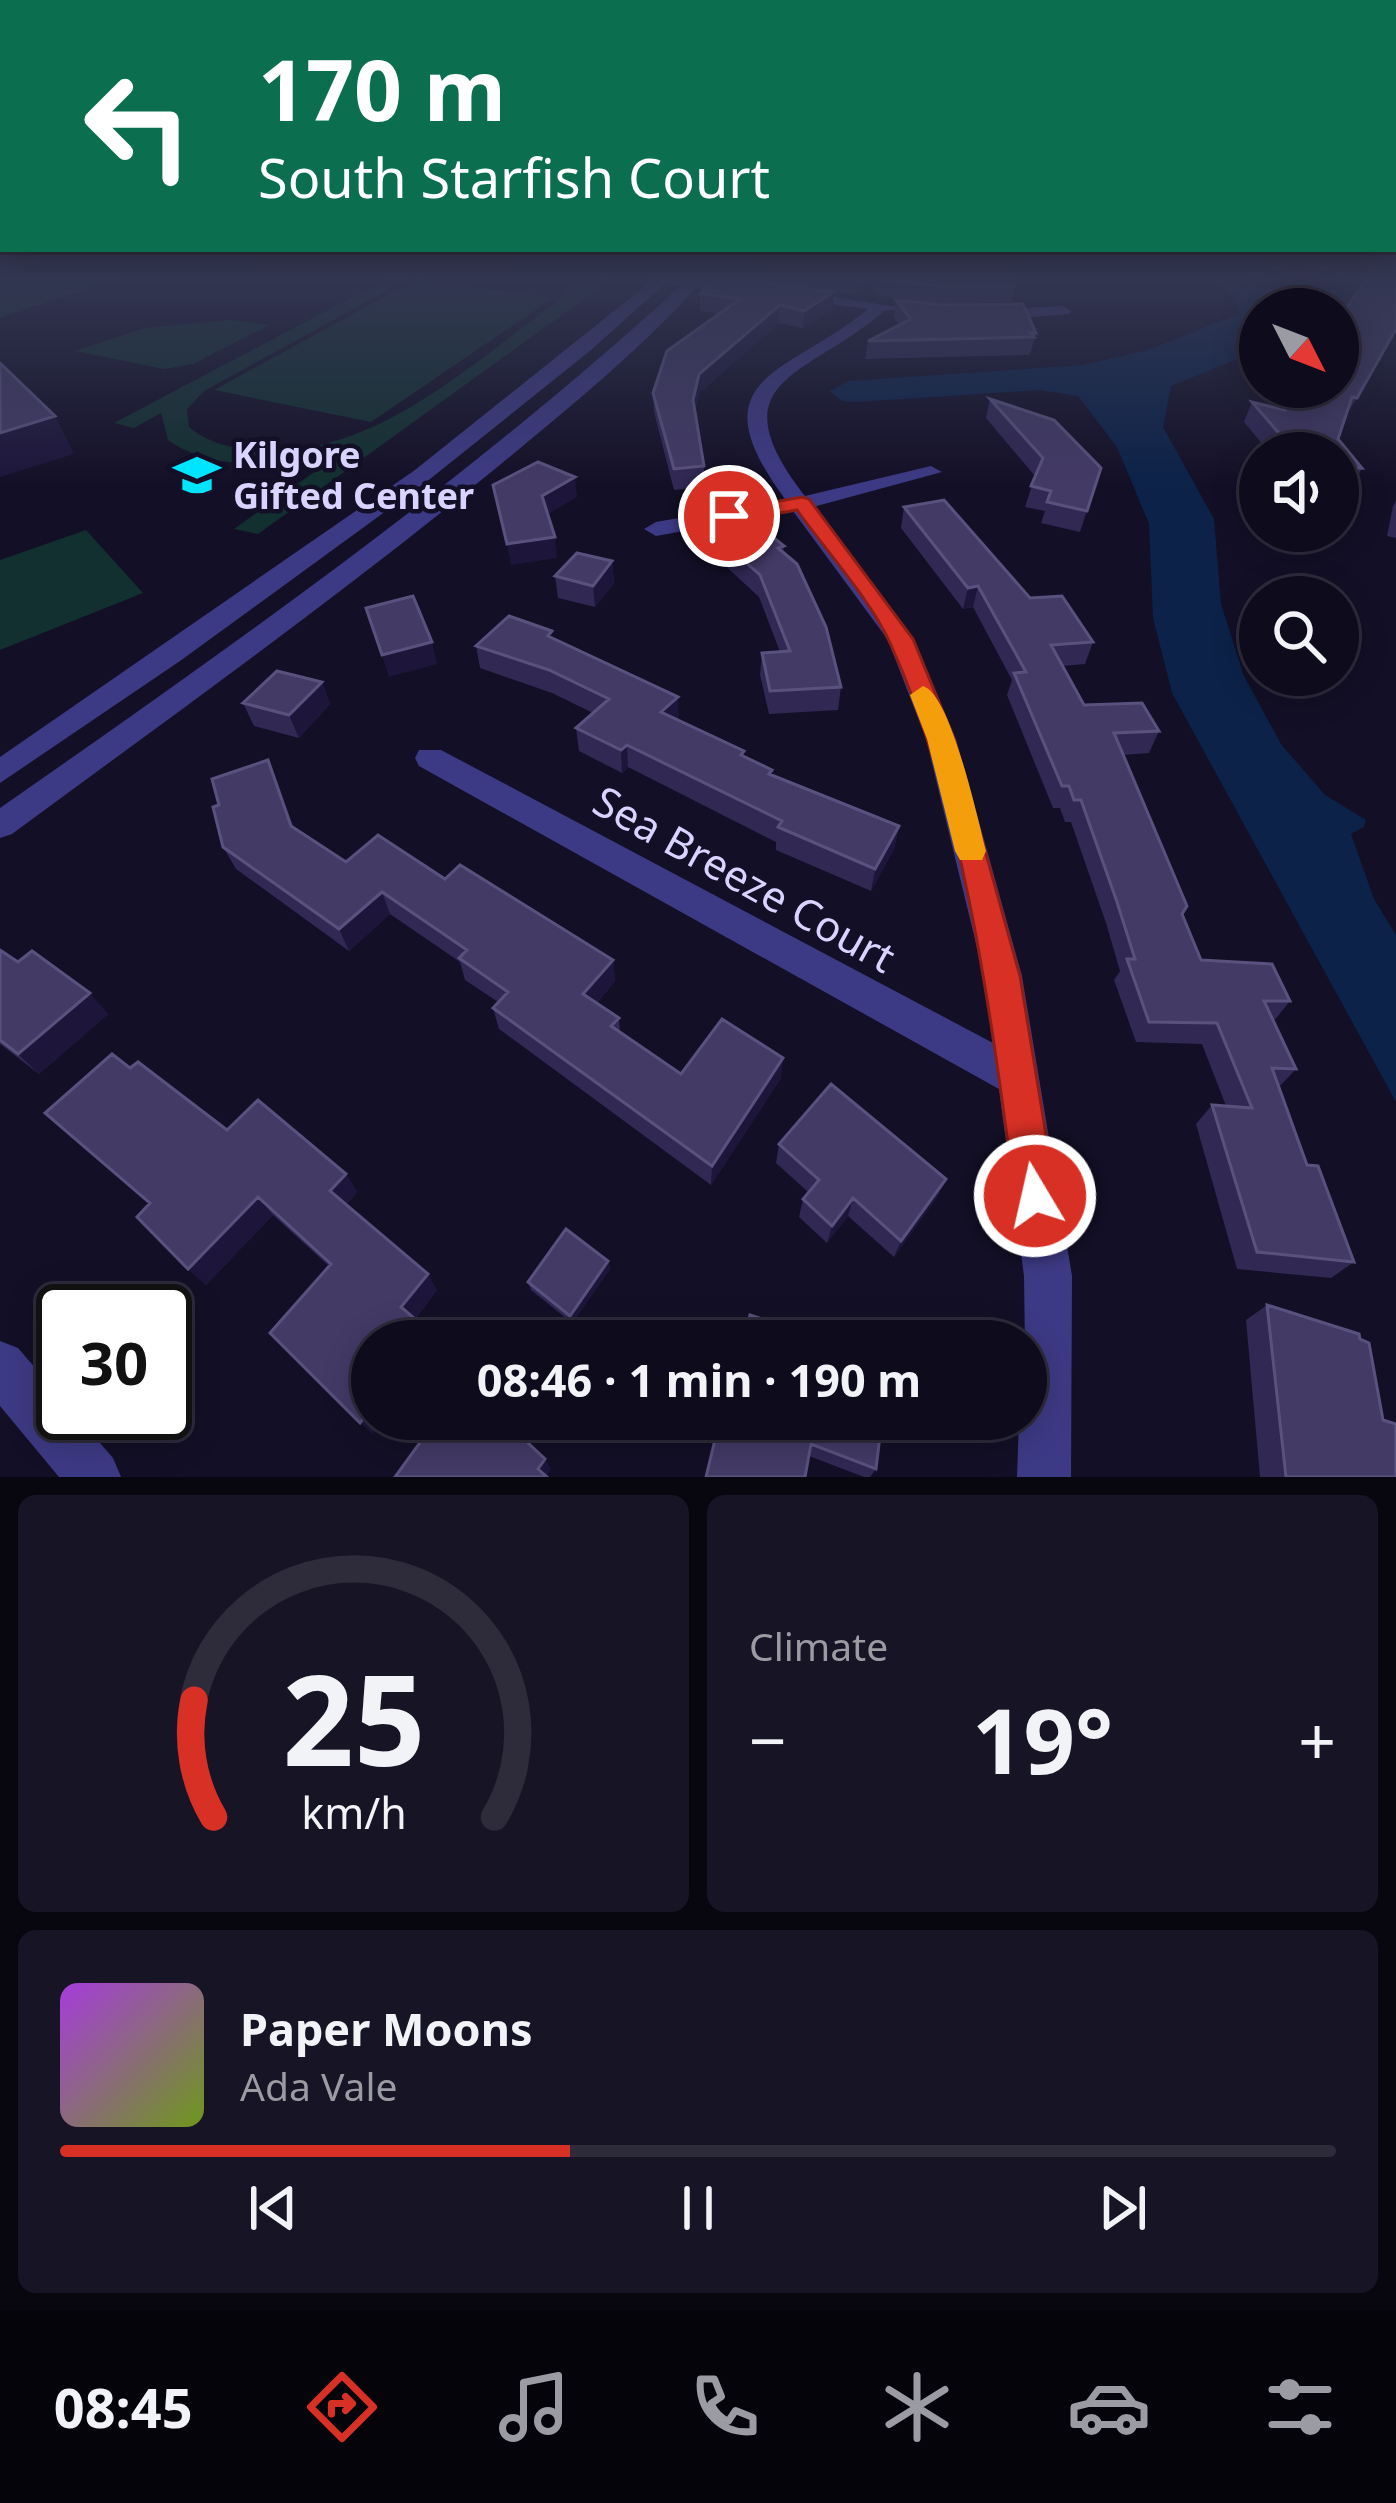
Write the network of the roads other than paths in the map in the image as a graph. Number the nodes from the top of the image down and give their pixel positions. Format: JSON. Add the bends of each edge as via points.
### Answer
{"nodes":[{"id":1,"x":584,"y":348,"type":"edge"},
{"id":2,"x":623,"y":348,"type":"edge"},
{"id":3,"x":822,"y":348,"type":"edge"},
{"id":4,"x":931,"y":472,"type":"dead end"},
{"id":5,"x":802,"y":503,"type":"junction"},
{"id":6,"x":656,"y":530,"type":"dead end"},
{"id":7,"x":430,"y":758,"type":"dead end"},
{"id":8,"x":0,"y":772,"type":"edge"},
{"id":9,"x":0,"y":825,"type":"edge"},
{"id":10,"x":1017,"y":1077,"type":"junction"},
{"id":11,"x":0,"y":1366,"type":"edge"},
{"id":12,"x":94,"y":1477,"type":"edge"},
{"id":13,"x":1044,"y":1477,"type":"edge"}],
"edges":[{"from":1,"to":8,"type":"street","via":[[418,481]]},
{"from":2,"to":9,"type":"street","via":[[470,479]]},
{"from":3,"to":5,"type":"street","via":[[771,380],[754,423],[760,447]]},
{"from":4,"to":5,"type":"street"},
{"from":5,"to":6,"type":"street"},
{"from":5,"to":10,"type":"street","via":[[901,639],[941,739],[1003,976]]},
{"from":7,"to":10,"type":"street","name":"Sea Breeze Court"},
{"from":10,"to":13,"type":"street","via":[[1048,1276]]},
{"from":11,"to":12,"type":"street"}]}
